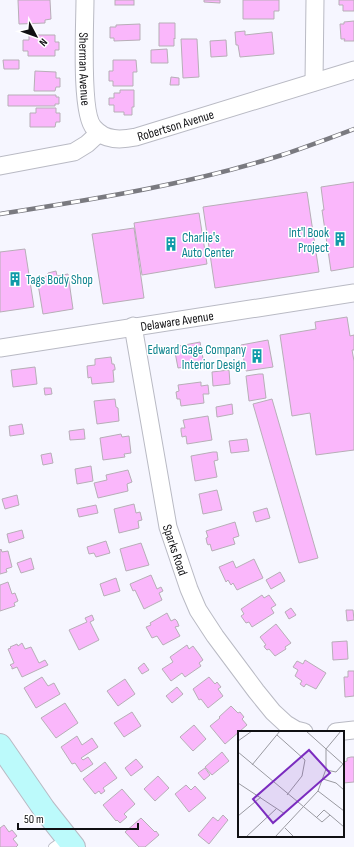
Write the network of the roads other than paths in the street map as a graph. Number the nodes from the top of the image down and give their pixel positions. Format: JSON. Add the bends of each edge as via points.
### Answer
{"nodes":[{"id":1,"x":85,"y":0,"type":"edge"},
{"id":2,"x":315,"y":0,"type":"edge"},
{"id":3,"x":354,"y":70,"type":"edge"},
{"id":4,"x":314,"y":82,"type":"junction"},
{"id":5,"x":99,"y":133,"type":"junction"},
{"id":6,"x":0,"y":166,"type":"edge"},
{"id":7,"x":354,"y":293,"type":"edge"},
{"id":8,"x":133,"y":326,"type":"junction"},
{"id":9,"x":0,"y":348,"type":"edge"},
{"id":10,"x":354,"y":730,"type":"edge"},
{"id":11,"x":300,"y":731,"type":"edge"},
{"id":12,"x":344,"y":731,"type":"edge"},
{"id":13,"x":1,"y":748,"type":"edge"},
{"id":14,"x":64,"y":844,"type":"edge"}],
"edges":[{"from":1,"to":5,"type":"street","name":"Sherman Avenue","via":[[86,102],[89,120]]},
{"from":2,"to":4,"type":"street"},
{"from":3,"to":4,"type":"street","name":"Robertson Avenue"},
{"from":4,"to":5,"type":"street","name":"Robertson Avenue","via":[[136,137],[115,140]]},
{"from":5,"to":6,"type":"street","via":[[74,152]]},
{"from":7,"to":8,"type":"street","name":"Delaware Avenue"},
{"from":8,"to":9,"type":"street","name":"Delaware Avenue"},
{"from":8,"to":11,"type":"street","name":"Sparks Road","via":[[168,527],[189,589],[198,610],[215,636],[256,691],[286,724]]},
{"from":10,"to":12,"type":"street"},
{"from":13,"to":14,"type":"street","via":[[44,809]]}]}
